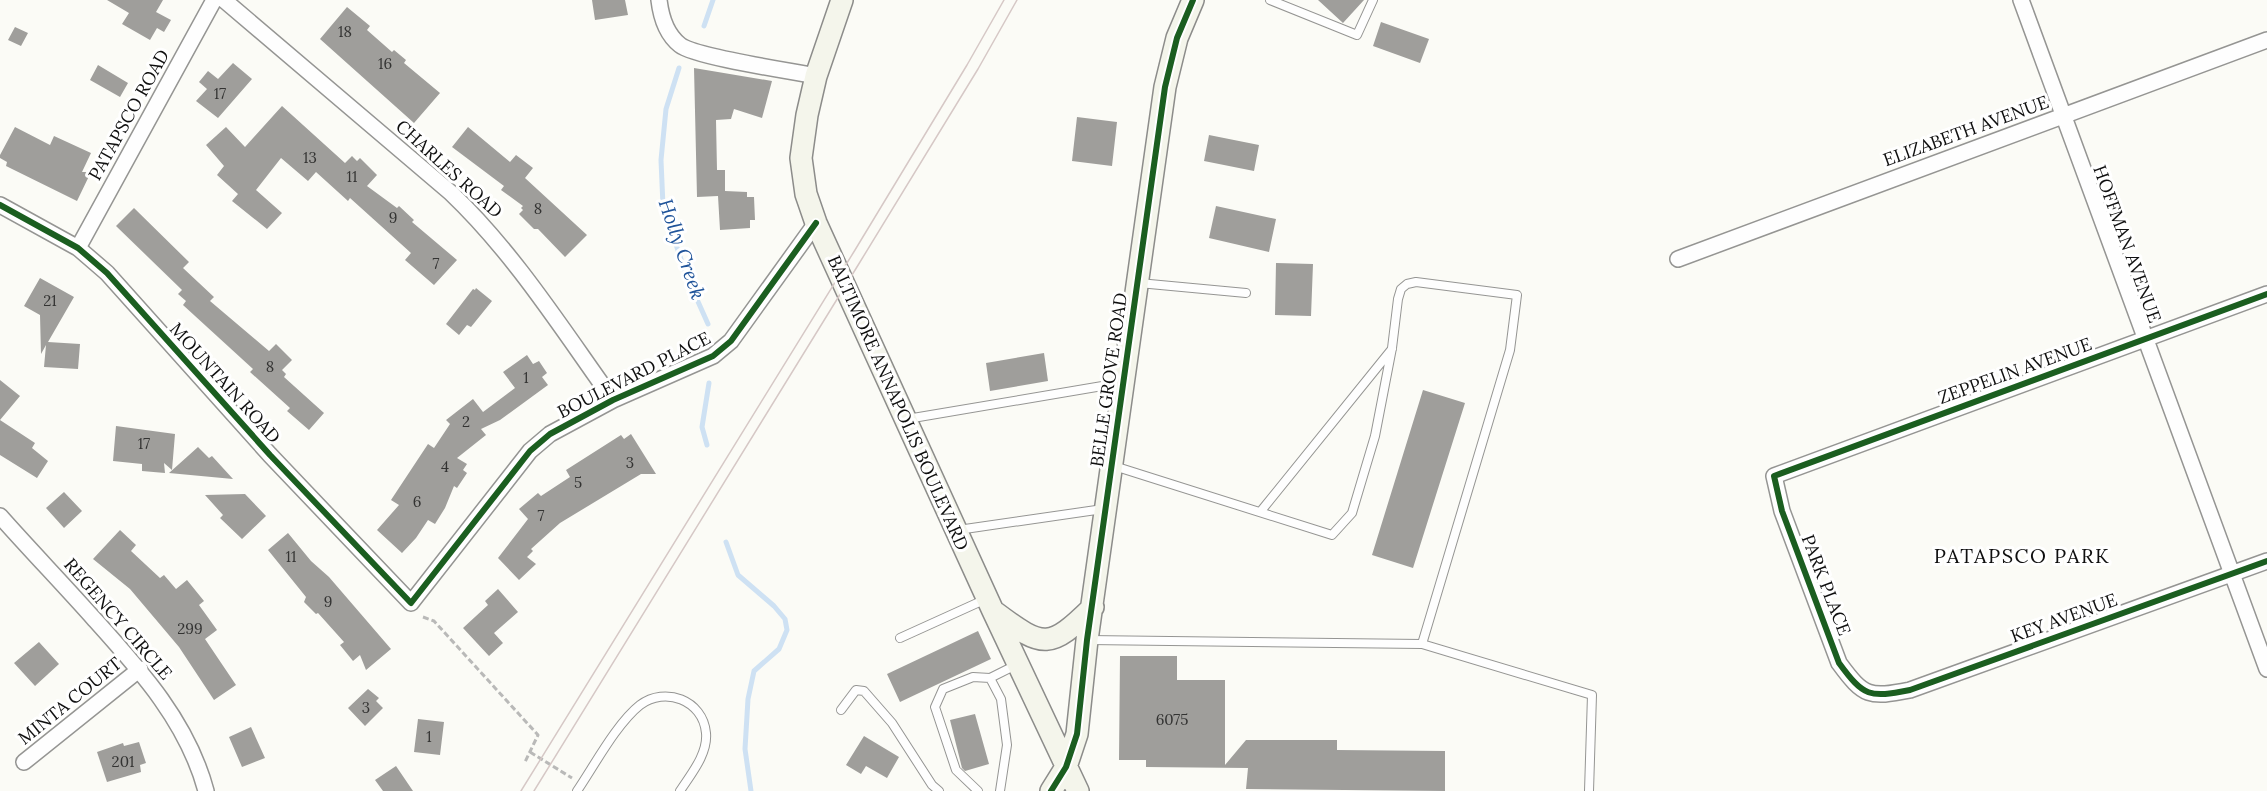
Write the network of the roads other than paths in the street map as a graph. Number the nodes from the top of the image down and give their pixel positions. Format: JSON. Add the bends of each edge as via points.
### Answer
{"nodes":[{"id":1,"x":214,"y":0,"type":"edge"},
{"id":2,"x":224,"y":0,"type":"edge"},
{"id":3,"x":659,"y":0,"type":"edge"},
{"id":4,"x":842,"y":0,"type":"edge"},
{"id":5,"x":1193,"y":0,"type":"edge"},
{"id":6,"x":1270,"y":0,"type":"edge"},
{"id":7,"x":1373,"y":0,"type":"edge"},
{"id":8,"x":2021,"y":0,"type":"edge"},
{"id":9,"x":2267,"y":40,"type":"edge"},
{"id":10,"x":816,"y":76,"type":"junction"},
{"id":11,"x":2064,"y":115,"type":"junction"},
{"id":12,"x":0,"y":205,"type":"edge"},
{"id":13,"x":816,"y":223,"type":"junction"},
{"id":14,"x":78,"y":248,"type":"junction"},
{"id":15,"x":1678,"y":259,"type":"dead end"},
{"id":16,"x":1138,"y":283,"type":"junction"},
{"id":17,"x":1246,"y":293,"type":"dead end"},
{"id":18,"x":2267,"y":294,"type":"edge"},
{"id":19,"x":2146,"y":339,"type":"junction"},
{"id":20,"x":1392,"y":348,"type":"junction"},
{"id":21,"x":1124,"y":382,"type":"junction"},
{"id":22,"x":613,"y":400,"type":"junction"},
{"id":23,"x":906,"y":420,"type":"junction"},
{"id":24,"x":1113,"y":466,"type":"junction"},
{"id":25,"x":1774,"y":476,"type":"joint"},
{"id":26,"x":1107,"y":508,"type":"junction"},
{"id":27,"x":1261,"y":512,"type":"junction"},
{"id":28,"x":0,"y":516,"type":"edge"},
{"id":29,"x":956,"y":531,"type":"junction"},
{"id":30,"x":2267,"y":561,"type":"edge"},
{"id":31,"x":2232,"y":573,"type":"junction"},
{"id":32,"x":411,"y":603,"type":"joint"},
{"id":33,"x":990,"y":605,"type":"junction"},
{"id":34,"x":1093,"y":607,"type":"junction"},
{"id":35,"x":900,"y":638,"type":"dead end"},
{"id":36,"x":1087,"y":640,"type":"junction"},
{"id":37,"x":1422,"y":644,"type":"junction"},
{"id":38,"x":1017,"y":664,"type":"junction"},
{"id":39,"x":140,"y":669,"type":"junction"},
{"id":40,"x":2267,"y":669,"type":"edge"},
{"id":41,"x":990,"y":678,"type":"junction"},
{"id":42,"x":1869,"y":694,"type":"joint"},
{"id":43,"x":842,"y":710,"type":"dead end"},
{"id":44,"x":24,"y":762,"type":"dead end"},
{"id":45,"x":1066,"y":766,"type":"junction"},
{"id":46,"x":206,"y":791,"type":"edge"},
{"id":47,"x":578,"y":791,"type":"edge"},
{"id":48,"x":680,"y":791,"type":"edge"},
{"id":49,"x":939,"y":791,"type":"edge"},
{"id":50,"x":978,"y":791,"type":"edge"},
{"id":51,"x":1000,"y":791,"type":"edge"},
{"id":52,"x":1051,"y":791,"type":"edge"},
{"id":53,"x":1078,"y":791,"type":"edge"},
{"id":54,"x":1589,"y":791,"type":"edge"}],
"edges":[{"from":1,"to":14,"type":"street","name":"PATAPSCO ROAD"},
{"from":2,"to":22,"type":"street","name":"CHARLES ROAD","via":[[480,221]]},
{"from":3,"to":10,"type":"street","via":[[667,31],[681,47]]},
{"from":4,"to":10,"type":"main road","name":"BALTIMORE ANNAPOLIS BOULEVARD"},
{"from":5,"to":16,"type":"main road","name":"BELLE GROVE ROAD","via":[[1177,38],[1165,87]]},
{"from":6,"to":7,"type":"lane","via":[[1357,35]]},
{"from":8,"to":11,"type":"street","name":"HOFFMAN AVENUE"},
{"from":9,"to":11,"type":"street","name":"ELIZABETH AVENUE"},
{"from":10,"to":13,"type":"main road","name":"BALTIMORE ANNAPOLIS BOULEVARD","via":[[801,158],[806,194]]},
{"from":11,"to":15,"type":"street","name":"ELIZABETH AVENUE"},
{"from":11,"to":19,"type":"street","name":"HOFFMAN AVENUE"},
{"from":12,"to":14,"type":"street","name":"MOUNTAIN ROAD"},
{"from":13,"to":22,"type":"street","name":"BOULEVARD PLACE","via":[[731,341],[713,356]]},
{"from":13,"to":23,"type":"main road","name":"BALTIMORE ANNAPOLIS BOULEVARD"},
{"from":14,"to":32,"type":"street","name":"MOUNTAIN ROAD","via":[[107,273],[270,455]]},
{"from":16,"to":17,"type":"lane"},
{"from":16,"to":21,"type":"main road","name":"BELLE GROVE ROAD"},
{"from":18,"to":19,"type":"street","name":"ZEPPELIN AVENUE"},
{"from":19,"to":25,"type":"street","name":"ZEPPELIN AVENUE"},
{"from":19,"to":31,"type":"street","name":"HOFFMAN AVENUE"},
{"from":20,"to":27,"type":"lane"},
{"from":20,"to":27,"type":"lane","via":[[1375,436],[1352,513],[1332,535]]},
{"from":20,"to":37,"type":"lane","via":[[1398,299],[1407,285],[1416,282],[1517,295],[1510,350]]},
{"from":21,"to":23,"type":"lane"},
{"from":21,"to":24,"type":"main road","name":"BELLE GROVE ROAD"},
{"from":22,"to":32,"type":"street","name":"BOULEVARD PLACE","via":[[550,434],[530,451]]},
{"from":23,"to":29,"type":"main road","name":"BALTIMORE ANNAPOLIS BOULEVARD"},
{"from":24,"to":26,"type":"main road","name":"BELLE GROVE ROAD"},
{"from":24,"to":27,"type":"lane"},
{"from":25,"to":42,"type":"street","name":"PARK PLACE","via":[[1782,512],[1839,663],[1853,682]]},
{"from":26,"to":29,"type":"lane"},
{"from":26,"to":34,"type":"main road","name":"BELLE GROVE ROAD"},
{"from":28,"to":39,"type":"street","name":"REGENCY CIRCLE"},
{"from":29,"to":33,"type":"main road","name":"BALTIMORE ANNAPOLIS BOULEVARD"},
{"from":30,"to":31,"type":"street","name":"KEY AVENUE"},
{"from":31,"to":40,"type":"street","name":"HOFFMAN AVENUE"},
{"from":31,"to":42,"type":"street","name":"KEY AVENUE","via":[[1910,690]]},
{"from":33,"to":34,"type":"main road","via":[[1023,633],[1038,639],[1052,639],[1067,632]]},
{"from":33,"to":35,"type":"lane"},
{"from":33,"to":38,"type":"main road","name":"BALTIMORE ANNAPOLIS BOULEVARD"},
{"from":34,"to":36,"type":"main road","name":"BELLE GROVE ROAD"},
{"from":36,"to":37,"type":"lane"},
{"from":36,"to":45,"type":"main road","name":"BELLE GROVE ROAD","via":[[1077,734]]},
{"from":37,"to":54,"type":"lane","via":[[1592,695]]},
{"from":38,"to":41,"type":"lane"},
{"from":38,"to":45,"type":"main road","name":"BALTIMORE ANNAPOLIS BOULEVARD"},
{"from":39,"to":44,"type":"street","name":"MINTA COURT"},
{"from":39,"to":46,"type":"street","name":"REGENCY CIRCLE","via":[[181,730],[201,770]]},
{"from":41,"to":50,"type":"lane","via":[[973,677],[944,689],[935,707],[956,770]]},
{"from":41,"to":51,"type":"lane","via":[[1001,699],[1007,745]]},
{"from":43,"to":49,"type":"lane","via":[[856,690],[864,691],[892,723]]},
{"from":45,"to":52,"type":"main road","name":"BELLE GROVE ROAD"},
{"from":45,"to":53,"type":"main road","name":"BALTIMORE ANNAPOLIS BOULEVARD"},
{"from":47,"to":48,"type":"lane","via":[[639,706],[655,697],[670,695],[688,702],[706,732],[698,764]]}]}
